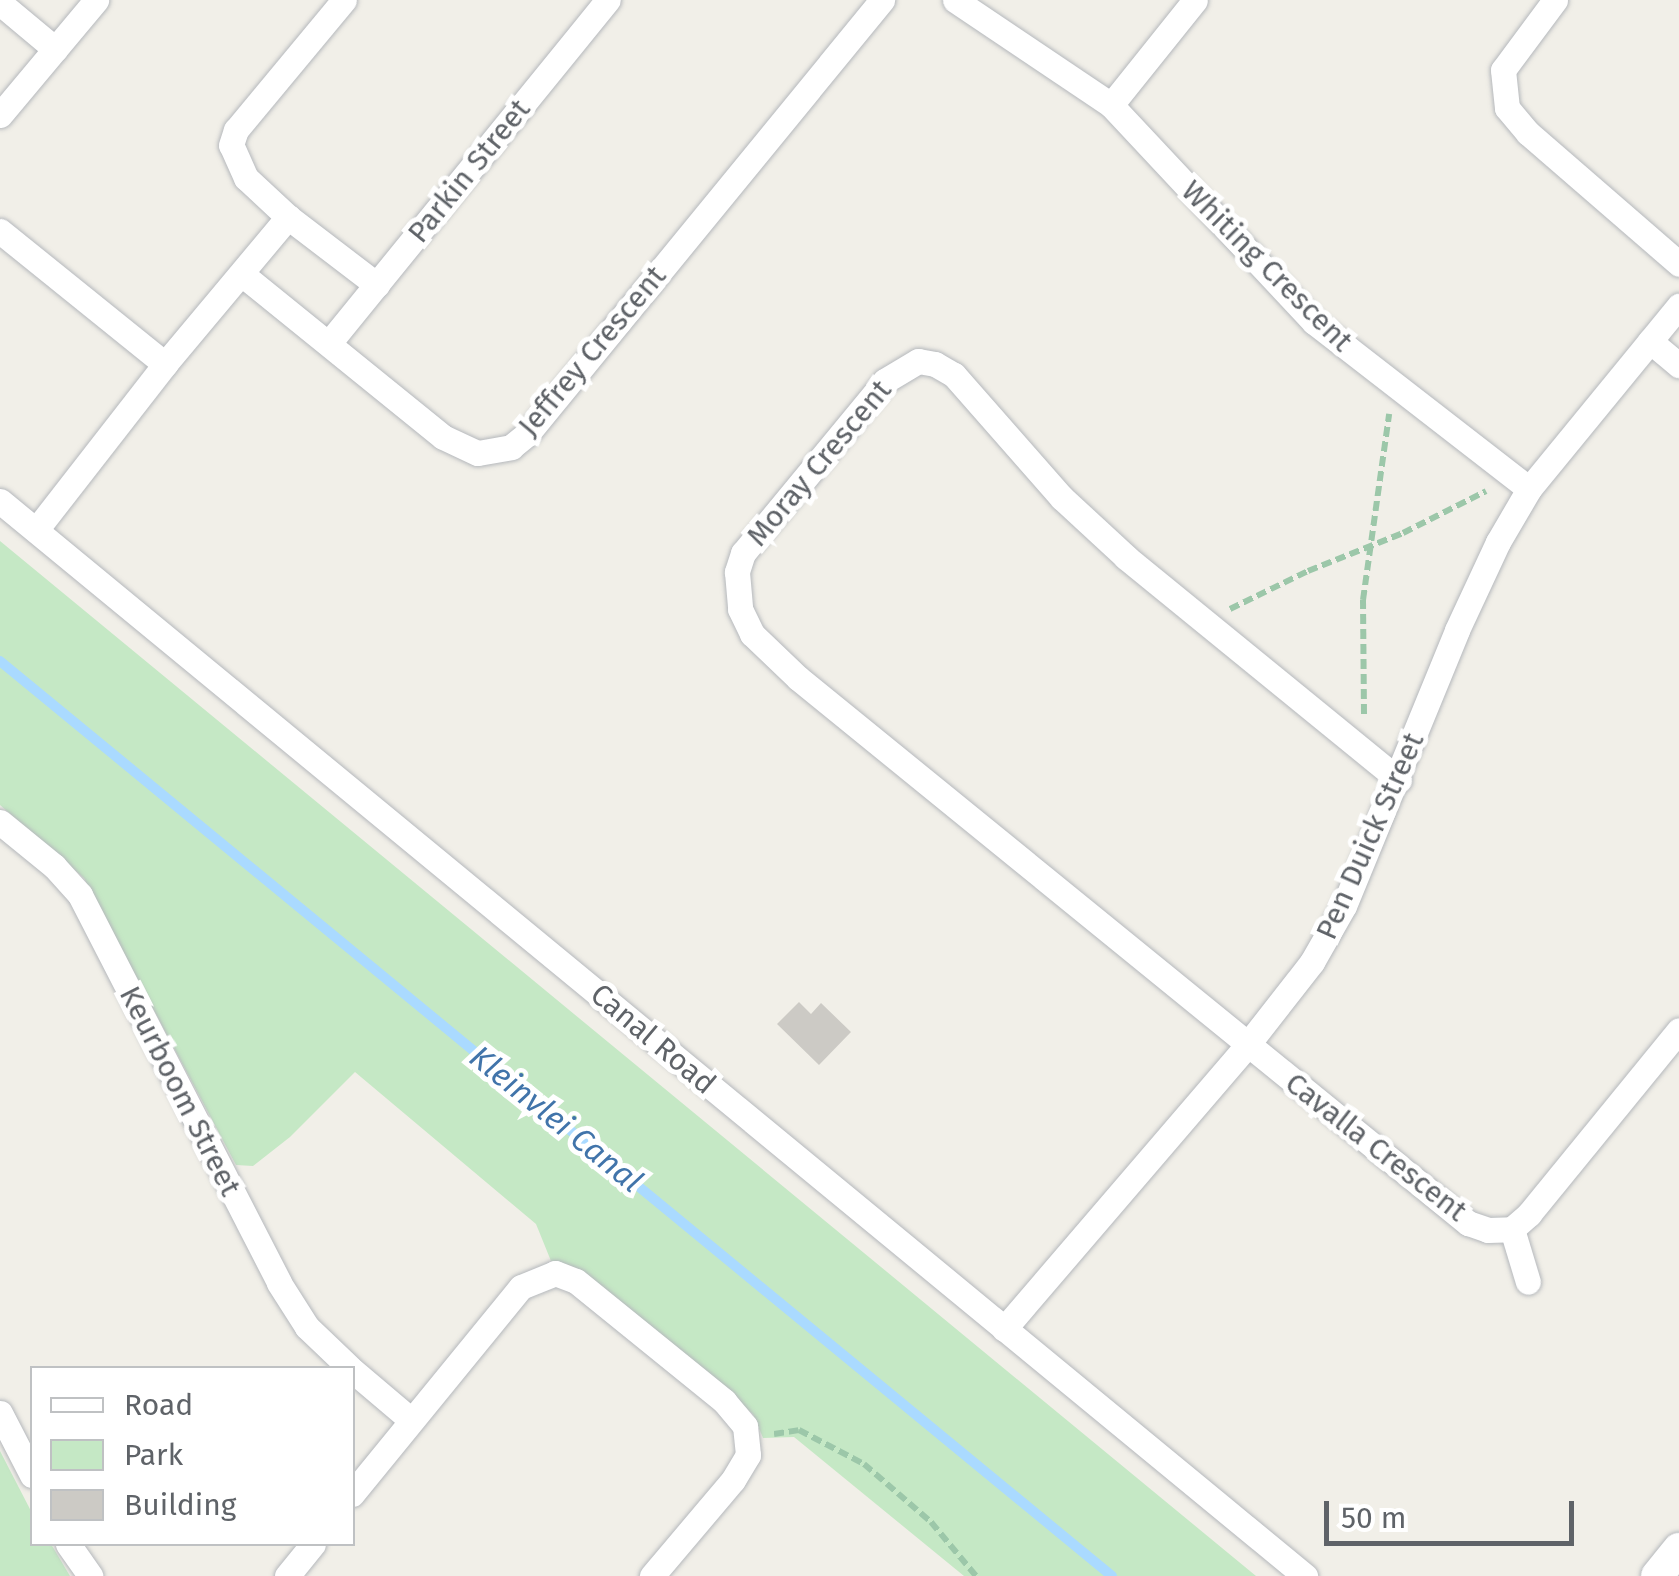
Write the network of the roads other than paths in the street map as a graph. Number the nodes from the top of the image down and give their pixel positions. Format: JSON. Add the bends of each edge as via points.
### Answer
{"nodes":[{"id":1,"x":96,"y":0,"type":"edge"},
{"id":2,"x":344,"y":0,"type":"edge"},
{"id":3,"x":608,"y":0,"type":"edge"},
{"id":4,"x":882,"y":0,"type":"edge"},
{"id":5,"x":956,"y":0,"type":"edge"},
{"id":6,"x":1195,"y":0,"type":"edge"},
{"id":7,"x":1554,"y":0,"type":"edge"},
{"id":8,"x":0,"y":3,"type":"edge"},
{"id":9,"x":54,"y":50,"type":"junction"},
{"id":10,"x":1111,"y":105,"type":"junction"},
{"id":11,"x":0,"y":115,"type":"edge"},
{"id":12,"x":288,"y":217,"type":"junction"},
{"id":13,"x":0,"y":230,"type":"edge"},
{"id":14,"x":1679,"y":264,"type":"edge"},
{"id":15,"x":243,"y":274,"type":"junction"},
{"id":16,"x":376,"y":284,"type":"junction"},
{"id":17,"x":1679,"y":306,"type":"edge"},
{"id":18,"x":1650,"y":340,"type":"junction"},
{"id":19,"x":329,"y":342,"type":"junction"},
{"id":20,"x":165,"y":364,"type":"junction"},
{"id":21,"x":1679,"y":365,"type":"edge"},
{"id":22,"x":1528,"y":489,"type":"junction"},
{"id":23,"x":0,"y":501,"type":"edge"},
{"id":24,"x":36,"y":530,"type":"junction"},
{"id":25,"x":1399,"y":780,"type":"junction"},
{"id":26,"x":0,"y":822,"type":"edge"},
{"id":27,"x":1679,"y":1030,"type":"edge"},
{"id":28,"x":1248,"y":1044,"type":"junction"},
{"id":29,"x":1512,"y":1229,"type":"junction"},
{"id":30,"x":1528,"y":1282,"type":"dead end"},
{"id":31,"x":1004,"y":1329,"type":"junction"},
{"id":32,"x":348,"y":1366,"type":"edge"},
{"id":33,"x":355,"y":1372,"type":"edge"},
{"id":34,"x":0,"y":1413,"type":"edge"},
{"id":35,"x":411,"y":1420,"type":"junction"},
{"id":36,"x":30,"y":1472,"type":"edge"},
{"id":37,"x":355,"y":1490,"type":"edge"},
{"id":38,"x":69,"y":1546,"type":"edge"},
{"id":39,"x":311,"y":1546,"type":"edge"},
{"id":40,"x":1679,"y":1549,"type":"edge"},
{"id":41,"x":90,"y":1576,"type":"edge"},
{"id":42,"x":287,"y":1576,"type":"edge"},
{"id":43,"x":652,"y":1576,"type":"edge"},
{"id":44,"x":1306,"y":1576,"type":"edge"},
{"id":45,"x":1657,"y":1576,"type":"edge"}],
"edges":[{"from":1,"to":9,"type":"street"},
{"from":2,"to":12,"type":"street","via":[[236,130],[231,145],[246,178]]},
{"from":3,"to":16,"type":"street","name":"Parkin Street"},
{"from":4,"to":19,"type":"street","name":"Jeffrey Crescent","via":[[511,447],[478,453],[460,446]]},
{"from":5,"to":10,"type":"street","name":"Whiting Crescent"},
{"from":6,"to":10,"type":"street"},
{"from":7,"to":14,"type":"street","via":[[1503,70],[1508,108],[1528,134]]},
{"from":8,"to":9,"type":"street"},
{"from":9,"to":11,"type":"street"},
{"from":10,"to":22,"type":"street","name":"Whiting Crescent","via":[[1314,322]]},
{"from":12,"to":15,"type":"street"},
{"from":12,"to":16,"type":"street"},
{"from":13,"to":20,"type":"street"},
{"from":15,"to":19,"type":"street","name":"Jeffrey Crescent"},
{"from":15,"to":20,"type":"street"},
{"from":16,"to":19,"type":"street","name":"Parkin Street"},
{"from":17,"to":18,"type":"street","name":"Pen Duick Street"},
{"from":18,"to":21,"type":"street"},
{"from":18,"to":22,"type":"street","name":"Pen Duick Street"},
{"from":20,"to":24,"type":"street"},
{"from":22,"to":25,"type":"street","name":"Pen Duick Street","via":[[1457,630]]},
{"from":23,"to":24,"type":"street","name":"Canal Road"},
{"from":24,"to":31,"type":"street","name":"Canal Road"},
{"from":25,"to":28,"type":"street","name":"Pen Duick Street","via":[[1312,962]]},
{"from":25,"to":28,"type":"street","name":"Moray Crescent","via":[[1062,498],[954,375],[918,361],[885,381],[744,553],[737,572],[740,609],[752,634]]},
{"from":26,"to":32,"type":"street","name":"Keurboom Street","via":[[80,894],[279,1283],[307,1327]]},
{"from":27,"to":29,"type":"street"},
{"from":28,"to":29,"type":"street","name":"Cavalla Crescent","via":[[1449,1212],[1488,1230]]},
{"from":28,"to":31,"type":"street","name":"Pen Duick Street"},
{"from":29,"to":30,"type":"street"},
{"from":31,"to":44,"type":"street","name":"Canal Road"},
{"from":33,"to":35,"type":"street","name":"Keurboom Street"},
{"from":34,"to":36,"type":"street"},
{"from":35,"to":37,"type":"street"},
{"from":35,"to":43,"type":"street","via":[[521,1287],[555,1272],[576,1281],[724,1402],[749,1438],[733,1480]]},
{"from":38,"to":41,"type":"street"},
{"from":39,"to":42,"type":"street"},
{"from":40,"to":45,"type":"street"}]}
